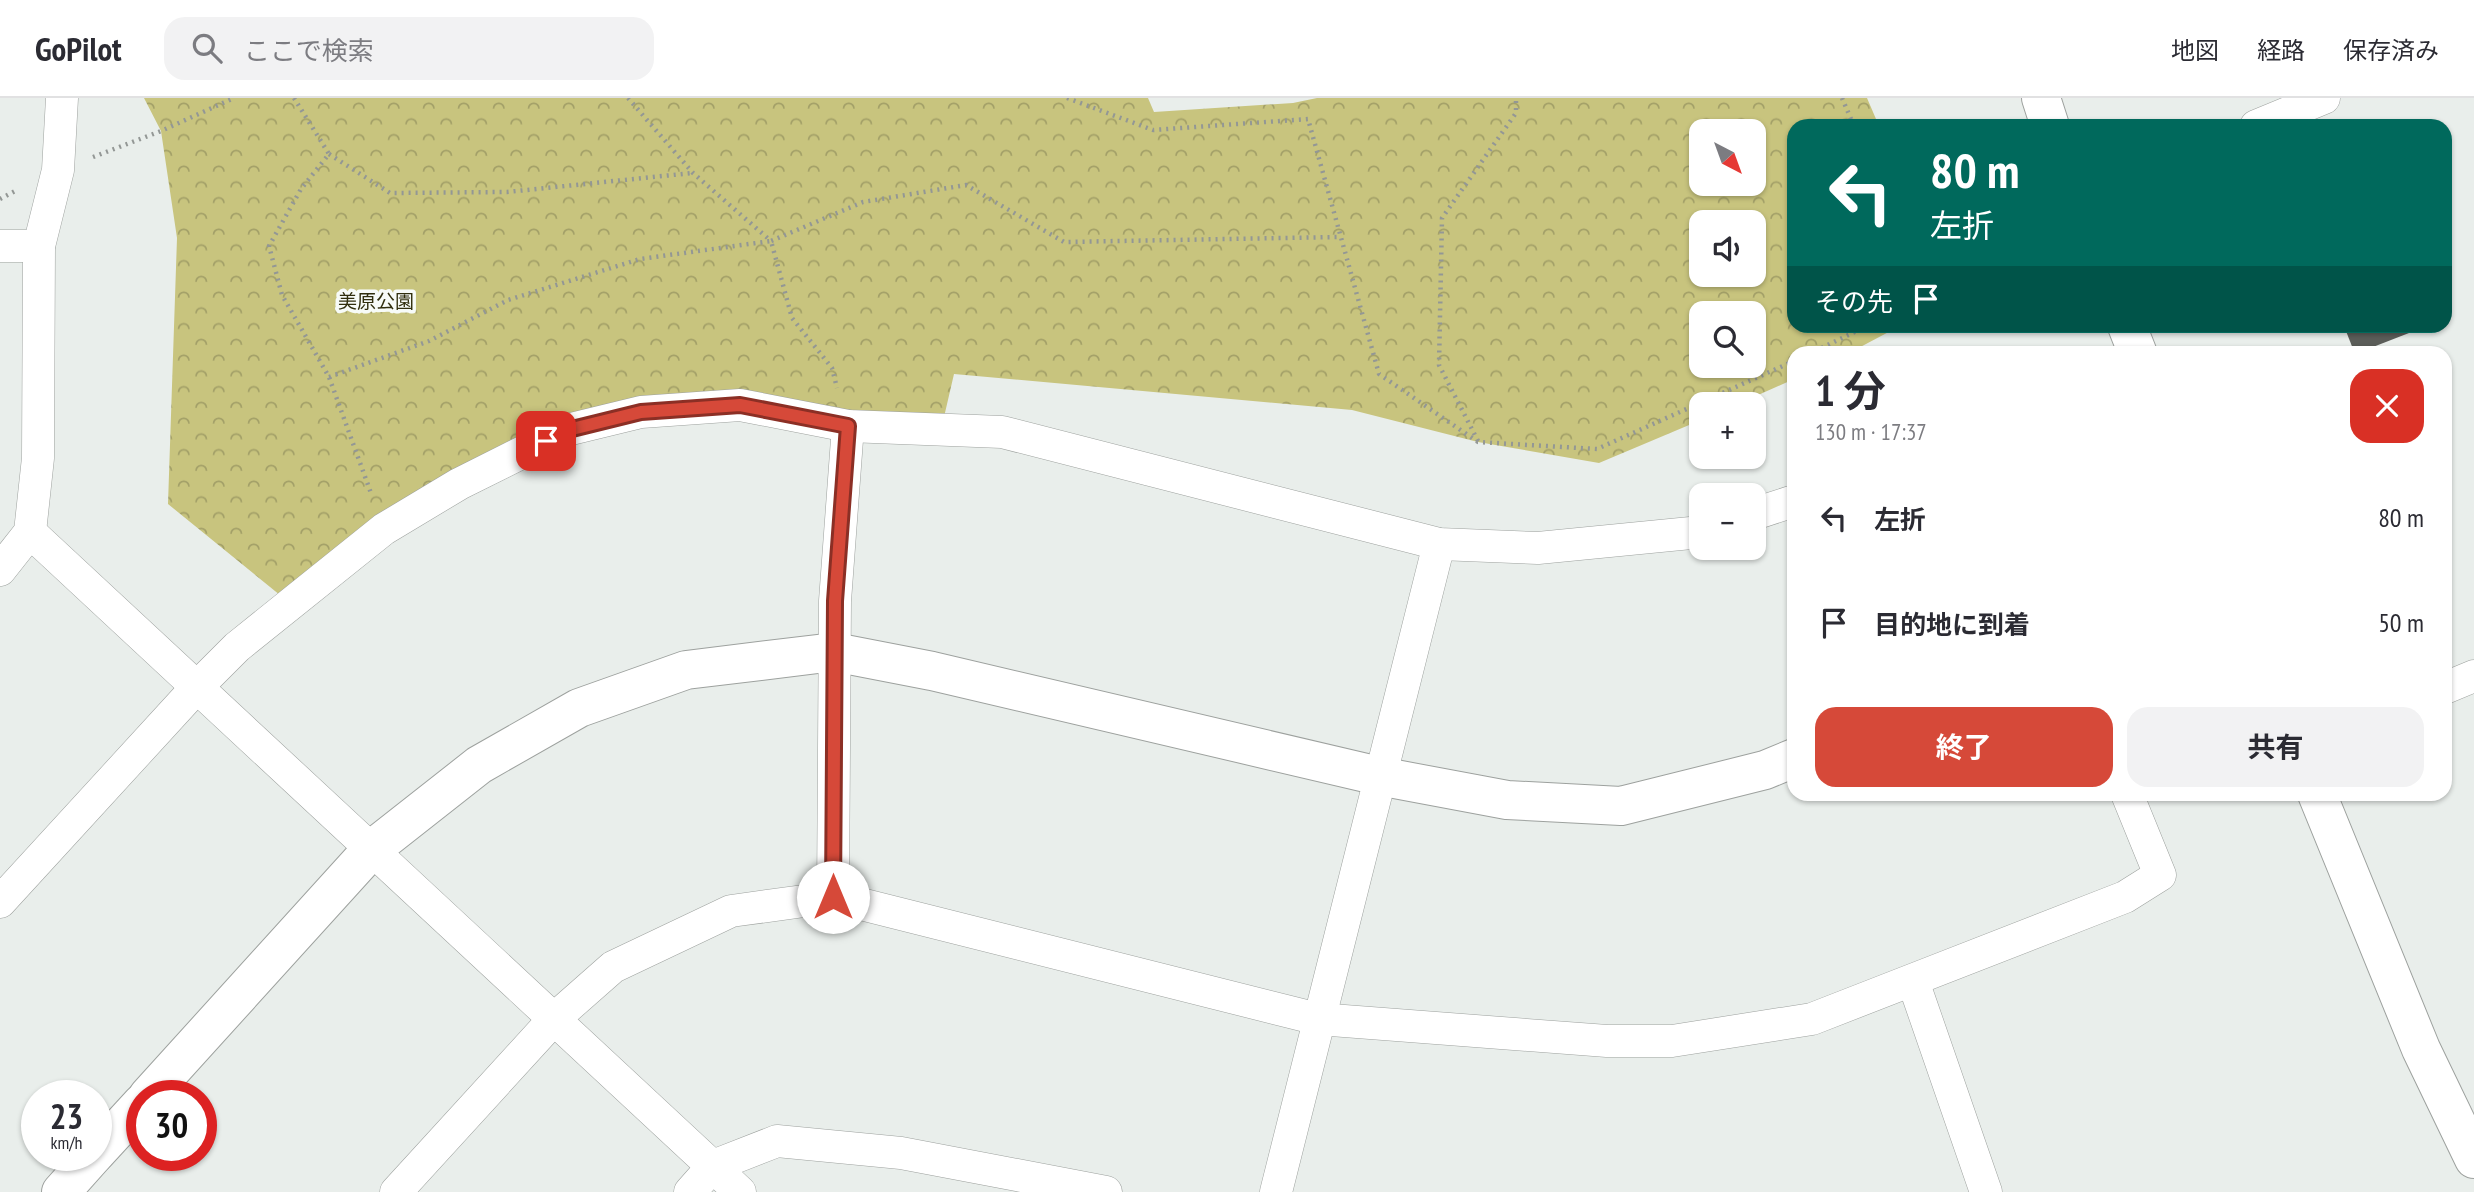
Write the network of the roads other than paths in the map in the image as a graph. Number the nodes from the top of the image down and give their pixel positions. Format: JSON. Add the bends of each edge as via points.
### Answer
{"nodes":[{"id":1,"x":62,"y":98,"type":"edge"},
{"id":2,"x":2040,"y":98,"type":"edge"},
{"id":3,"x":2324,"y":98,"type":"edge"},
{"id":4,"x":2048,"y":119,"type":"edge"},
{"id":5,"x":2273,"y":119,"type":"edge"},
{"id":6,"x":0,"y":246,"type":"edge"},
{"id":7,"x":39,"y":246,"type":"junction"},
{"id":8,"x":848,"y":426,"type":"junction"},
{"id":9,"x":1787,"y":503,"type":"edge"},
{"id":10,"x":1766,"y":510,"type":"edge"},
{"id":11,"x":30,"y":532,"type":"junction"},
{"id":12,"x":1689,"y":532,"type":"edge"},
{"id":13,"x":1439,"y":544,"type":"junction"},
{"id":14,"x":0,"y":570,"type":"edge"},
{"id":15,"x":834,"y":652,"type":"junction"},
{"id":16,"x":2474,"y":676,"type":"edge"},
{"id":17,"x":2452,"y":685,"type":"edge"},
{"id":18,"x":197,"y":687,"type":"junction"},
{"id":19,"x":1787,"y":761,"type":"edge"},
{"id":20,"x":1379,"y":776,"type":"junction"},
{"id":21,"x":2130,"y":801,"type":"edge"},
{"id":22,"x":2320,"y":801,"type":"edge"},
{"id":23,"x":371,"y":850,"type":"junction"},
{"id":24,"x":833,"y":897,"type":"junction"},
{"id":25,"x":0,"y":902,"type":"edge"},
{"id":26,"x":1913,"y":981,"type":"junction"},
{"id":27,"x":554,"y":1019,"type":"junction"},
{"id":28,"x":1318,"y":1019,"type":"junction"},
{"id":29,"x":163,"y":1080,"type":"edge"},
{"id":30,"x":126,"y":1120,"type":"edge"},
{"id":31,"x":112,"y":1135,"type":"edge"},
{"id":32,"x":2474,"y":1159,"type":"edge"},
{"id":33,"x":713,"y":1166,"type":"junction"},
{"id":34,"x":80,"y":1171,"type":"edge"},
{"id":35,"x":61,"y":1192,"type":"edge"},
{"id":36,"x":396,"y":1192,"type":"edge"},
{"id":37,"x":690,"y":1192,"type":"edge"},
{"id":38,"x":740,"y":1192,"type":"edge"},
{"id":39,"x":1106,"y":1192,"type":"edge"},
{"id":40,"x":1276,"y":1192,"type":"edge"},
{"id":41,"x":1986,"y":1192,"type":"edge"}],
"edges":[{"from":1,"to":7,"type":"street","via":[[58,170]]},
{"from":2,"to":4,"type":"street"},
{"from":3,"to":5,"type":"street"},
{"from":6,"to":7,"type":"street"},
{"from":7,"to":11,"type":"street","via":[[38,458]]},
{"from":8,"to":13,"type":"street","via":[[1002,432]]},
{"from":8,"to":15,"type":"street"},
{"from":8,"to":18,"type":"street","via":[[740,405],[641,412],[568,430],[459,484],[384,529],[237,647]]},
{"from":9,"to":10,"type":"street"},
{"from":11,"to":14,"type":"street"},
{"from":11,"to":18,"type":"street"},
{"from":12,"to":13,"type":"street","via":[[1538,548]]},
{"from":13,"to":20,"type":"street"},
{"from":15,"to":20,"type":"street"},
{"from":15,"to":23,"type":"street","via":[[686,670],[579,708],[480,765]]},
{"from":15,"to":24,"type":"street"},
{"from":16,"to":17,"type":"street"},
{"from":18,"to":23,"type":"street"},
{"from":18,"to":25,"type":"street"},
{"from":19,"to":20,"type":"street","via":[[1621,806],[1507,800]]},
{"from":20,"to":28,"type":"street"},
{"from":21,"to":26,"type":"street","via":[[2160,875],[2125,897]]},
{"from":22,"to":32,"type":"street","via":[[2421,1049]]},
{"from":23,"to":27,"type":"street"},
{"from":23,"to":29,"type":"street"},
{"from":24,"to":27,"type":"street","via":[[731,911],[613,967]]},
{"from":24,"to":28,"type":"street"},
{"from":26,"to":28,"type":"street","via":[[1812,1019],[1672,1041],[1607,1041]]},
{"from":26,"to":41,"type":"street"},
{"from":27,"to":33,"type":"street"},
{"from":27,"to":36,"type":"street"},
{"from":28,"to":40,"type":"street"},
{"from":30,"to":31,"type":"street"},
{"from":33,"to":37,"type":"street"},
{"from":33,"to":38,"type":"street"},
{"from":33,"to":39,"type":"street","via":[[777,1141],[901,1153]]},
{"from":34,"to":35,"type":"street"}]}
